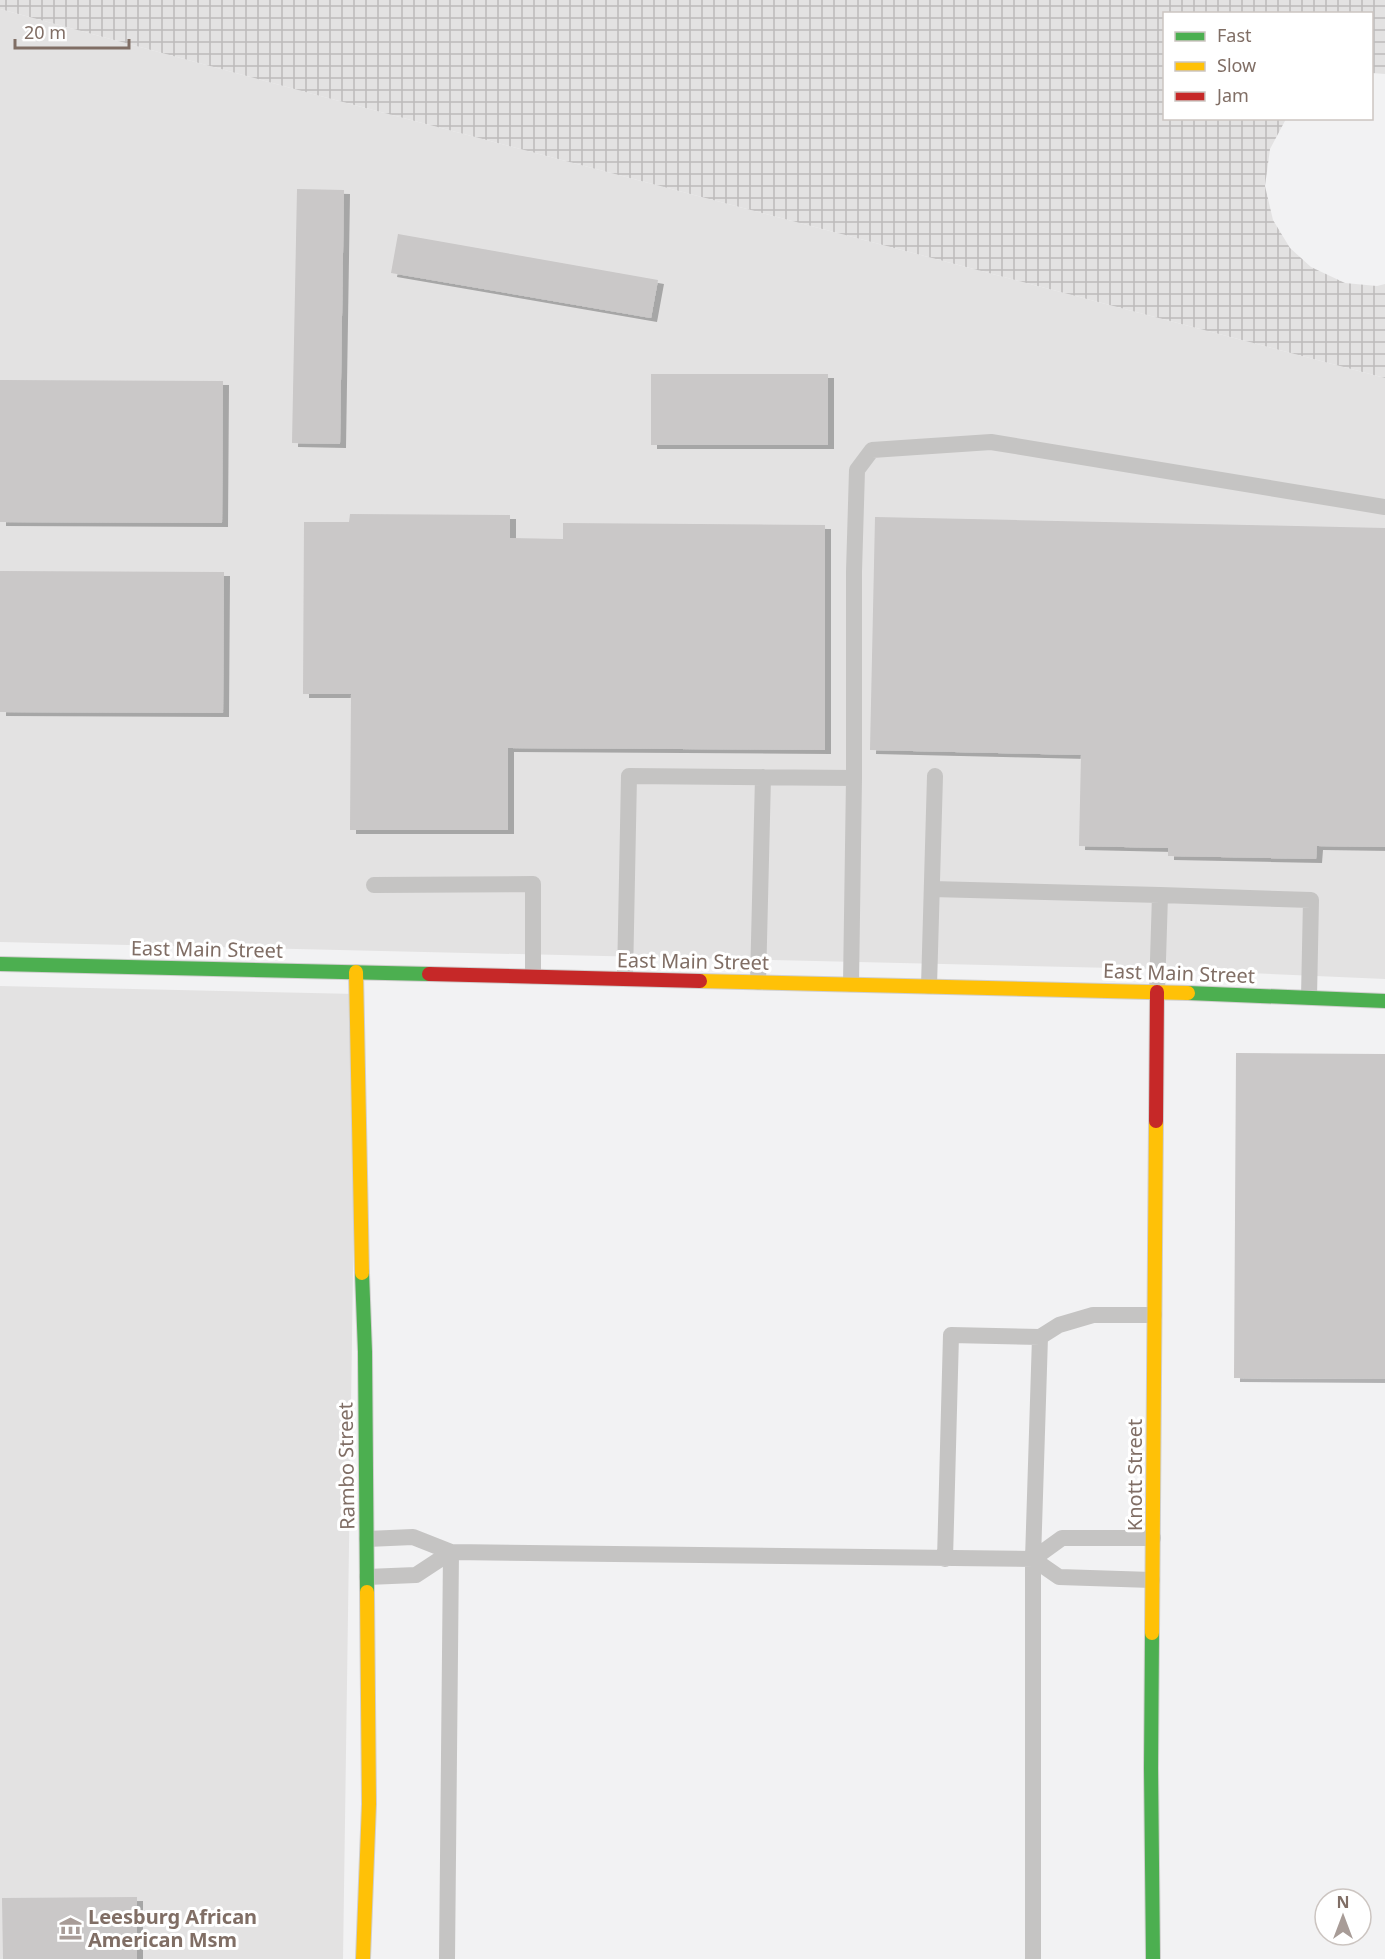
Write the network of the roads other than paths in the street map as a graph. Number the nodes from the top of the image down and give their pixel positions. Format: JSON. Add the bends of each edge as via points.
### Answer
{"nodes":[{"id":1,"x":1385,"y":507,"type":"edge"},
{"id":2,"x":934,"y":776,"type":"dead end"},
{"id":3,"x":763,"y":777,"type":"junction"},
{"id":4,"x":854,"y":778,"type":"junction"},
{"id":5,"x":374,"y":885,"type":"dead end"},
{"id":6,"x":932,"y":890,"type":"junction"},
{"id":7,"x":1160,"y":894,"type":"junction"},
{"id":8,"x":0,"y":964,"type":"edge"},
{"id":9,"x":356,"y":972,"type":"junction"},
{"id":10,"x":533,"y":976,"type":"junction"},
{"id":11,"x":625,"y":978,"type":"junction"},
{"id":12,"x":758,"y":982,"type":"junction"},
{"id":13,"x":851,"y":984,"type":"junction"},
{"id":14,"x":930,"y":986,"type":"junction"},
{"id":15,"x":1157,"y":992,"type":"junction"},
{"id":16,"x":1309,"y":998,"type":"junction"},
{"id":17,"x":1385,"y":1001,"type":"edge"},
{"id":18,"x":1154,"y":1315,"type":"junction"},
{"id":19,"x":1040,"y":1337,"type":"junction"},
{"id":20,"x":1153,"y":1538,"type":"junction"},
{"id":21,"x":367,"y":1539,"type":"junction"},
{"id":22,"x":451,"y":1552,"type":"junction"},
{"id":23,"x":945,"y":1559,"type":"junction"},
{"id":24,"x":1033,"y":1559,"type":"junction"},
{"id":25,"x":367,"y":1577,"type":"junction"},
{"id":26,"x":1152,"y":1580,"type":"junction"},
{"id":27,"x":363,"y":1959,"type":"edge"},
{"id":28,"x":447,"y":1959,"type":"edge"},
{"id":29,"x":1033,"y":1959,"type":"edge"},
{"id":30,"x":1153,"y":1959,"type":"edge"}],
"edges":[{"from":1,"to":4,"type":"lane","via":[[991,441],[872,450],[857,470]]},
{"from":2,"to":6,"type":"lane"},
{"from":3,"to":4,"type":"lane"},
{"from":3,"to":11,"type":"lane","via":[[629,776]]},
{"from":3,"to":12,"type":"lane"},
{"from":4,"to":13,"type":"lane"},
{"from":5,"to":10,"type":"lane","via":[[533,884]]},
{"from":6,"to":7,"type":"lane"},
{"from":6,"to":14,"type":"lane"},
{"from":7,"to":15,"type":"lane"},
{"from":7,"to":16,"type":"lane","via":[[1311,900]]},
{"from":8,"to":9,"type":"street","name":"East Main Street"},
{"from":9,"to":10,"type":"street","name":"East Main Street"},
{"from":9,"to":21,"type":"street","name":"Rambo Street"},
{"from":10,"to":11,"type":"street","name":"East Main Street"},
{"from":11,"to":12,"type":"street","name":"East Main Street"},
{"from":12,"to":13,"type":"street","name":"East Main Street"},
{"from":13,"to":14,"type":"street","name":"East Main Street"},
{"from":14,"to":15,"type":"street","name":"East Main Street"},
{"from":15,"to":16,"type":"street","name":"East Main Street"},
{"from":15,"to":18,"type":"street","name":"Knott Street"},
{"from":16,"to":17,"type":"street","name":"East Main Street"},
{"from":18,"to":19,"type":"lane","via":[[1093,1315],[1059,1325]]},
{"from":18,"to":20,"type":"street","name":"Knott Street"},
{"from":19,"to":23,"type":"lane","via":[[951,1335]]},
{"from":19,"to":24,"type":"lane"},
{"from":20,"to":24,"type":"lane","via":[[1062,1538]]},
{"from":20,"to":26,"type":"street","name":"Knott Street"},
{"from":21,"to":22,"type":"lane","via":[[413,1537]]},
{"from":21,"to":25,"type":"street","name":"Rambo Street"},
{"from":22,"to":23,"type":"lane"},
{"from":22,"to":25,"type":"lane","via":[[416,1575]]},
{"from":22,"to":28,"type":"lane"},
{"from":23,"to":24,"type":"lane"},
{"from":24,"to":26,"type":"lane","via":[[1059,1577]]},
{"from":24,"to":29,"type":"lane"},
{"from":25,"to":27,"type":"street","name":"Rambo Street","via":[[369,1804]]},
{"from":26,"to":30,"type":"street","name":"Knott Street"}]}
